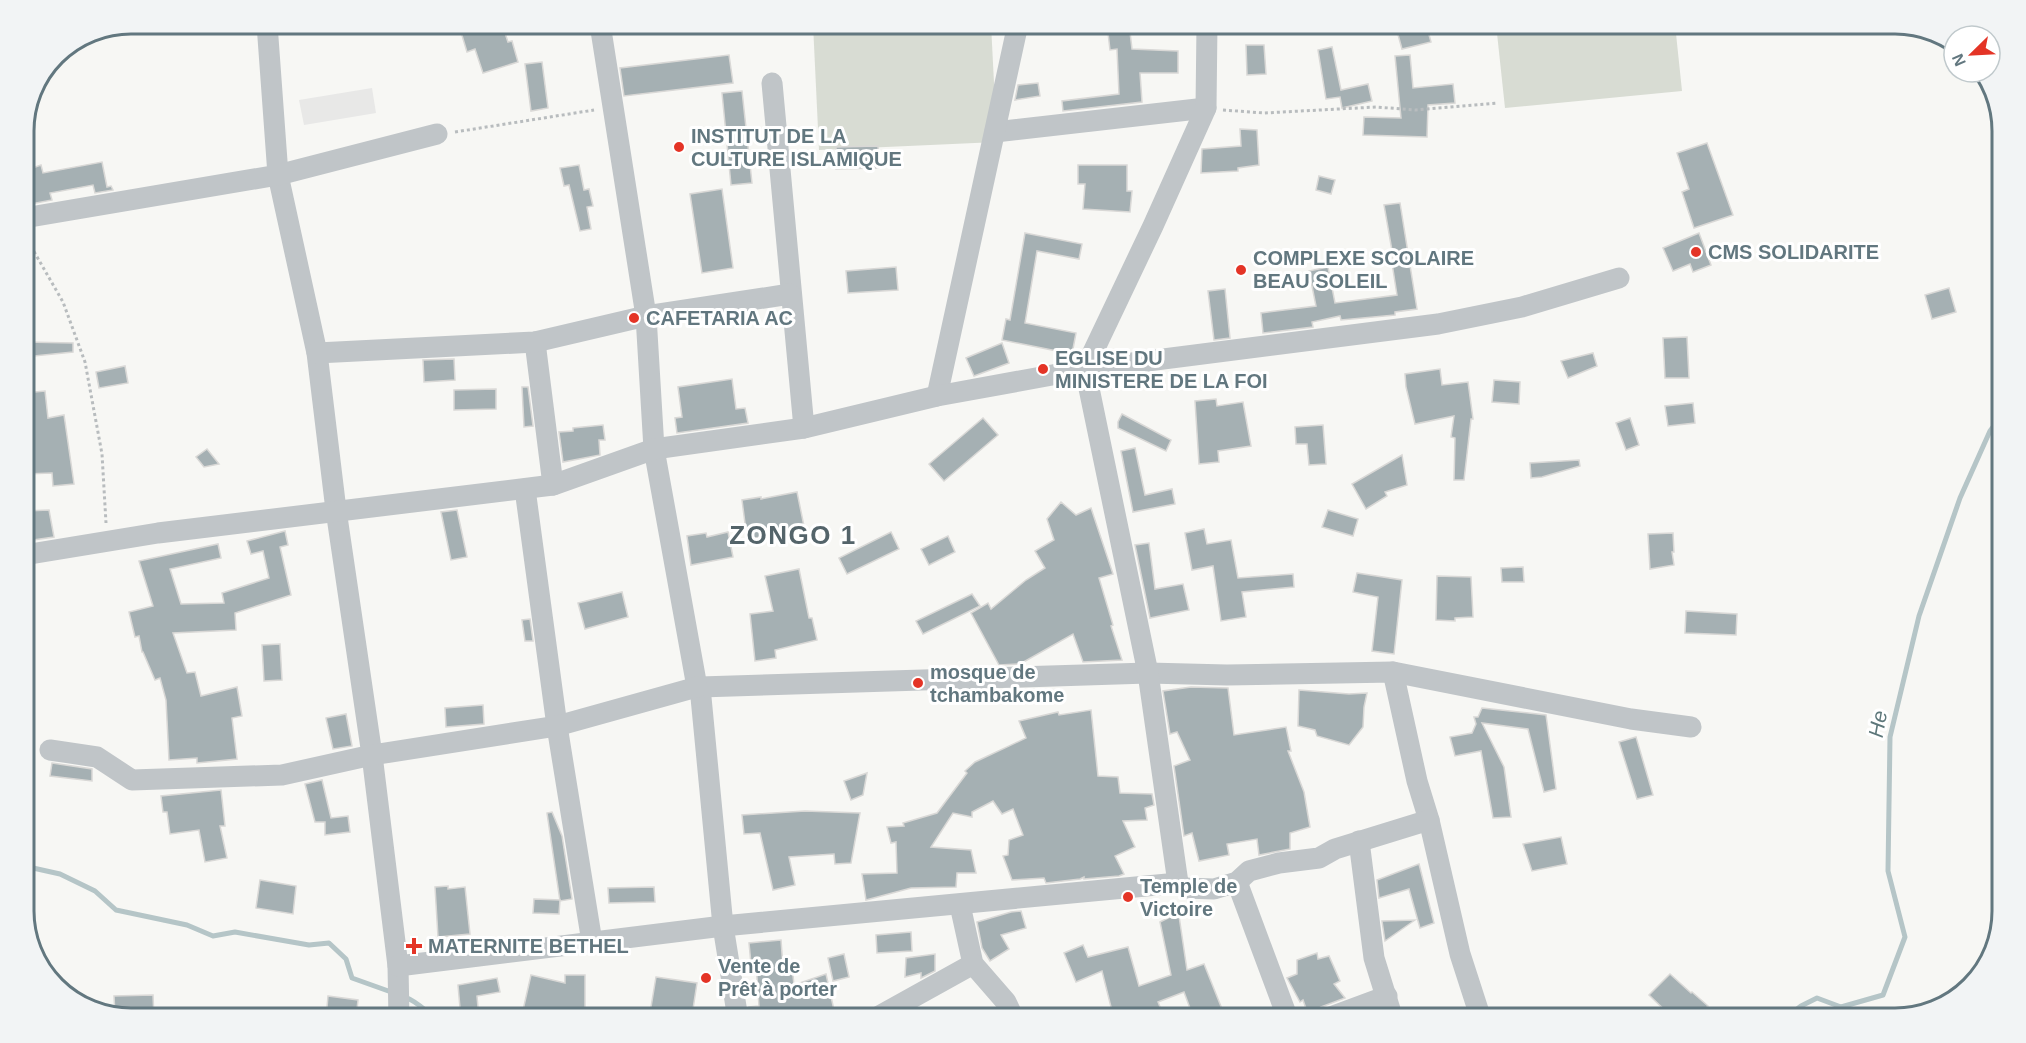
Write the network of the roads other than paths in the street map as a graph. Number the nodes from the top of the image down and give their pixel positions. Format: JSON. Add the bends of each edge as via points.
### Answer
{"nodes":[{"id":1,"x":268,"y":34,"type":"edge"},
{"id":2,"x":602,"y":34,"type":"edge"},
{"id":3,"x":1016,"y":34,"type":"edge"},
{"id":4,"x":1207,"y":34,"type":"edge"},
{"id":5,"x":772,"y":84,"type":"dead end"},
{"id":6,"x":1206,"y":108,"type":"junction"},
{"id":7,"x":995,"y":132,"type":"junction"},
{"id":8,"x":437,"y":134,"type":"road end"},
{"id":9,"x":278,"y":175,"type":"junction"},
{"id":10,"x":35,"y":216,"type":"edge"},
{"id":11,"x":1619,"y":278,"type":"dead end"},
{"id":12,"x":790,"y":294,"type":"junction"},
{"id":13,"x":646,"y":316,"type":"junction"},
{"id":14,"x":535,"y":342,"type":"junction"},
{"id":15,"x":317,"y":353,"type":"junction"},
{"id":16,"x":1085,"y":369,"type":"junction"},
{"id":17,"x":937,"y":396,"type":"junction"},
{"id":18,"x":804,"y":428,"type":"junction"},
{"id":19,"x":654,"y":448,"type":"junction"},
{"id":20,"x":553,"y":485,"type":"junction"},
{"id":21,"x":525,"y":489,"type":"junction"},
{"id":22,"x":336,"y":510,"type":"junction"},
{"id":23,"x":35,"y":553,"type":"edge"},
{"id":24,"x":1393,"y":672,"type":"junction"},
{"id":25,"x":1148,"y":673,"type":"junction"},
{"id":26,"x":699,"y":687,"type":"junction"},
{"id":27,"x":557,"y":726,"type":"junction"},
{"id":28,"x":1691,"y":727,"type":"dead end"},
{"id":29,"x":50,"y":750,"type":"dead end"},
{"id":30,"x":372,"y":755,"type":"junction"},
{"id":31,"x":1429,"y":820,"type":"junction"},
{"id":32,"x":1359,"y":841,"type":"junction"},
{"id":33,"x":1237,"y":882,"type":"junction"},
{"id":34,"x":1178,"y":883,"type":"junction"},
{"id":35,"x":960,"y":905,"type":"junction"},
{"id":36,"x":723,"y":926,"type":"junction"},
{"id":37,"x":592,"y":942,"type":"junction"},
{"id":38,"x":973,"y":964,"type":"junction"},
{"id":39,"x":398,"y":966,"type":"junction"},
{"id":40,"x":1387,"y":996,"type":"junction"},
{"id":41,"x":399,"y":1009,"type":"edge"},
{"id":42,"x":736,"y":1009,"type":"edge"},
{"id":43,"x":892,"y":1009,"type":"edge"},
{"id":44,"x":1009,"y":1009,"type":"edge"},
{"id":45,"x":1284,"y":1009,"type":"edge"},
{"id":46,"x":1352,"y":1009,"type":"edge"},
{"id":47,"x":1390,"y":1009,"type":"edge"},
{"id":48,"x":1478,"y":1009,"type":"edge"}],
"edges":[{"from":1,"to":9,"type":"street"},
{"from":2,"to":13,"type":"street"},
{"from":3,"to":7,"type":"street"},
{"from":4,"to":6,"type":"street"},
{"from":5,"to":12,"type":"street"},
{"from":6,"to":7,"type":"street"},
{"from":6,"to":16,"type":"street"},
{"from":7,"to":17,"type":"street"},
{"from":8,"to":9,"type":"street"},
{"from":9,"to":10,"type":"street"},
{"from":9,"to":15,"type":"street"},
{"from":11,"to":16,"type":"street","via":[[1522,307],[1438,324]]},
{"from":12,"to":13,"type":"street"},
{"from":12,"to":18,"type":"street"},
{"from":13,"to":14,"type":"street"},
{"from":13,"to":19,"type":"street"},
{"from":14,"to":15,"type":"street"},
{"from":14,"to":20,"type":"street"},
{"from":15,"to":22,"type":"street"},
{"from":16,"to":17,"type":"street"},
{"from":16,"to":25,"type":"street"},
{"from":17,"to":18,"type":"street"},
{"from":18,"to":19,"type":"street"},
{"from":19,"to":20,"type":"street"},
{"from":19,"to":26,"type":"street"},
{"from":20,"to":21,"type":"street"},
{"from":21,"to":22,"type":"street"},
{"from":21,"to":27,"type":"street"},
{"from":22,"to":23,"type":"street"},
{"from":22,"to":30,"type":"street"},
{"from":24,"to":25,"type":"street"},
{"from":24,"to":28,"type":"street","via":[[1631,719]]},
{"from":24,"to":31,"type":"street"},
{"from":25,"to":26,"type":"street"},
{"from":25,"to":34,"type":"street"},
{"from":26,"to":27,"type":"street"},
{"from":26,"to":36,"type":"street"},
{"from":27,"to":30,"type":"street"},
{"from":27,"to":37,"type":"street"},
{"from":29,"to":30,"type":"street","via":[[97,757],[132,780],[282,775]]},
{"from":30,"to":39,"type":"street"},
{"from":31,"to":32,"type":"street"},
{"from":31,"to":48,"type":"street","via":[[1460,954]]},
{"from":32,"to":33,"type":"street","via":[[1319,858],[1249,871]]},
{"from":32,"to":40,"type":"street","via":[[1374,958]]},
{"from":33,"to":34,"type":"street","via":[[1214,888],[1185,888]]},
{"from":33,"to":45,"type":"street"},
{"from":34,"to":35,"type":"street"},
{"from":35,"to":36,"type":"street"},
{"from":35,"to":38,"type":"street"},
{"from":36,"to":37,"type":"street"},
{"from":36,"to":42,"type":"street"},
{"from":37,"to":39,"type":"street"},
{"from":38,"to":43,"type":"street"},
{"from":38,"to":44,"type":"street"},
{"from":39,"to":41,"type":"street"},
{"from":40,"to":46,"type":"street"},
{"from":40,"to":47,"type":"street"}]}
